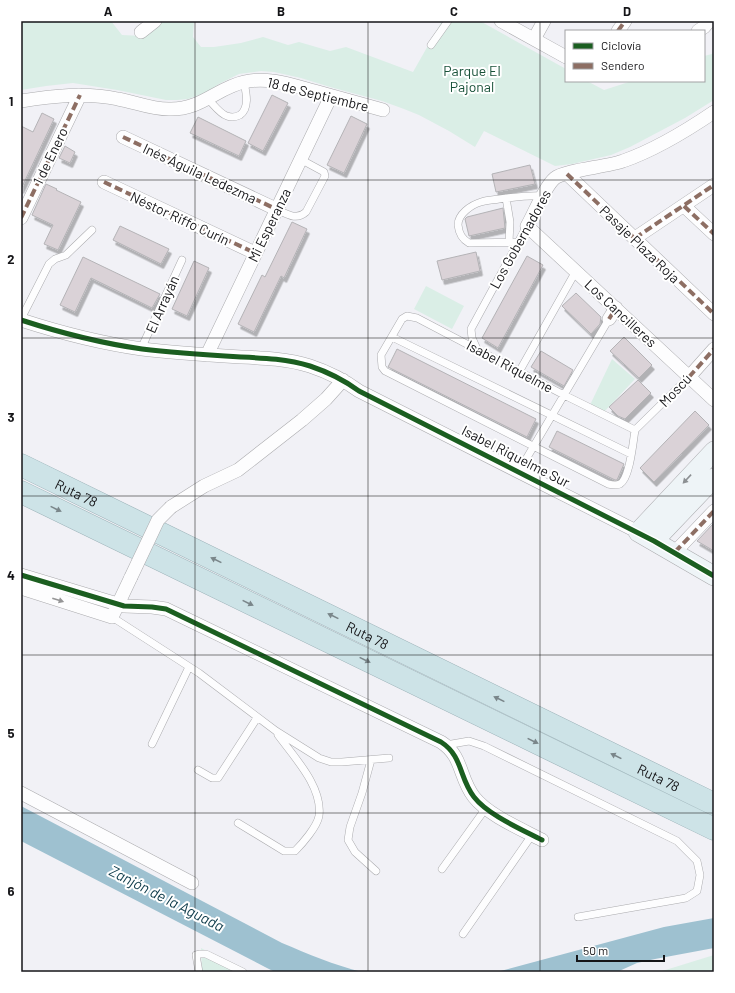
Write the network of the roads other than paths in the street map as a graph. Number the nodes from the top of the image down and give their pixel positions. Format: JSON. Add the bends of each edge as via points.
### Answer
{"nodes":[{"id":1,"x":155,"y":21,"type":"edge"},
{"id":2,"x":448,"y":21,"type":"edge"},
{"id":3,"x":501,"y":21,"type":"edge"},
{"id":4,"x":544,"y":21,"type":"edge"},
{"id":5,"x":625,"y":21,"type":"edge"},
{"id":6,"x":709,"y":21,"type":"edge"},
{"id":7,"x":619,"y":30,"type":"edge"},
{"id":8,"x":700,"y":30,"type":"edge"},
{"id":9,"x":141,"y":32,"type":"dead end"},
{"id":10,"x":534,"y":39,"type":"junction"},
{"id":11,"x":431,"y":45,"type":"dead end"},
{"id":12,"x":565,"y":56,"type":"edge"},
{"id":13,"x":244,"y":82,"type":"junction"},
{"id":14,"x":80,"y":95,"type":"junction"},
{"id":15,"x":331,"y":96,"type":"junction"},
{"id":16,"x":208,"y":99,"type":"junction"},
{"id":17,"x":21,"y":101,"type":"edge"},
{"id":18,"x":383,"y":110,"type":"dead end"},
{"id":19,"x":714,"y":112,"type":"edge"},
{"id":20,"x":123,"y":137,"type":"dead end"},
{"id":21,"x":300,"y":159,"type":"junction"},
{"id":22,"x":567,"y":174,"type":"junction"},
{"id":23,"x":104,"y":182,"type":"dead end"},
{"id":24,"x":714,"y":185,"type":"edge"},
{"id":25,"x":544,"y":196,"type":"junction"},
{"id":26,"x":506,"y":198,"type":"junction"},
{"id":27,"x":684,"y":206,"type":"junction"},
{"id":28,"x":276,"y":209,"type":"junction"},
{"id":29,"x":21,"y":218,"type":"edge"},
{"id":30,"x":527,"y":226,"type":"junction"},
{"id":31,"x":92,"y":230,"type":"dead end"},
{"id":32,"x":714,"y":234,"type":"edge"},
{"id":33,"x":635,"y":238,"type":"junction"},
{"id":34,"x":509,"y":242,"type":"junction"},
{"id":35,"x":518,"y":242,"type":"junction"},
{"id":36,"x":255,"y":253,"type":"junction"},
{"id":37,"x":182,"y":260,"type":"dead end"},
{"id":38,"x":576,"y":271,"type":"junction"},
{"id":39,"x":612,"y":314,"type":"junction"},
{"id":40,"x":714,"y":314,"type":"edge"},
{"id":41,"x":21,"y":320,"type":"edge"},
{"id":42,"x":392,"y":337,"type":"junction"},
{"id":43,"x":142,"y":349,"type":"junction"},
{"id":44,"x":477,"y":349,"type":"junction"},
{"id":45,"x":714,"y":349,"type":"edge"},
{"id":46,"x":207,"y":354,"type":"junction"},
{"id":47,"x":519,"y":372,"type":"junction"},
{"id":48,"x":689,"y":377,"type":"junction"},
{"id":49,"x":343,"y":380,"type":"junction"},
{"id":50,"x":564,"y":395,"type":"junction"},
{"id":51,"x":714,"y":400,"type":"edge"},
{"id":52,"x":551,"y":416,"type":"junction"},
{"id":53,"x":635,"y":430,"type":"junction"},
{"id":54,"x":532,"y":447,"type":"junction"},
{"id":55,"x":714,"y":451,"type":"edge"},
{"id":56,"x":631,"y":454,"type":"junction"},
{"id":57,"x":21,"y":465,"type":"edge"},
{"id":58,"x":519,"y":471,"type":"junction"},
{"id":59,"x":714,"y":478,"type":"edge"},
{"id":60,"x":21,"y":492,"type":"edge"},
{"id":61,"x":714,"y":511,"type":"edge"},
{"id":62,"x":646,"y":537,"type":"junction"},
{"id":63,"x":675,"y":552,"type":"junction"},
{"id":64,"x":21,"y":575,"type":"edge"},
{"id":65,"x":714,"y":576,"type":"edge"},
{"id":66,"x":21,"y":588,"type":"edge"},
{"id":67,"x":118,"y":604,"type":"junction"},
{"id":68,"x":112,"y":617,"type":"junction"},
{"id":69,"x":189,"y":667,"type":"junction"},
{"id":70,"x":257,"y":718,"type":"junction"},
{"id":71,"x":276,"y":731,"type":"junction"},
{"id":72,"x":152,"y":744,"type":"dead end"},
{"id":73,"x":446,"y":745,"type":"junction"},
{"id":74,"x":389,"y":758,"type":"dead end"},
{"id":75,"x":371,"y":760,"type":"junction"},
{"id":76,"x":198,"y":770,"type":"dead end"},
{"id":77,"x":21,"y":793,"type":"edge"},
{"id":78,"x":714,"y":804,"type":"edge"},
{"id":79,"x":486,"y":808,"type":"junction"},
{"id":80,"x":238,"y":823,"type":"dead end"},
{"id":81,"x":714,"y":829,"type":"edge"},
{"id":82,"x":537,"y":838,"type":"joint"},
{"id":83,"x":442,"y":869,"type":"dead end"},
{"id":84,"x":376,"y":871,"type":"dead end"},
{"id":85,"x":192,"y":883,"type":"dead end"},
{"id":86,"x":578,"y":917,"type":"dead end"},
{"id":87,"x":463,"y":934,"type":"dead end"},
{"id":88,"x":199,"y":972,"type":"edge"},
{"id":89,"x":243,"y":972,"type":"edge"}],
"edges":[{"from":1,"to":9,"type":"street"},
{"from":2,"to":11,"type":"lane"},
{"from":3,"to":10,"type":"street"},
{"from":4,"to":10,"type":"street"},
{"from":5,"to":7,"type":"street"},
{"from":6,"to":8,"type":"street"},
{"from":10,"to":12,"type":"street"},
{"from":13,"to":15,"type":"street","name":"18 de Septiembre","via":[[278,81]]},
{"from":13,"to":16,"type":"street","name":"18 de Septiembre","via":[[230,86]]},
{"from":13,"to":16,"type":"lane","via":[[247,101],[242,113],[236,117],[228,117]]},
{"from":14,"to":16,"type":"street","name":"18 de Septiembre","via":[[101,96],[170,109],[187,108]]},
{"from":14,"to":17,"type":"street","name":"18 de Septiembre"},
{"from":14,"to":29,"type":"street","name":"1 de Enero"},
{"from":15,"to":18,"type":"street","name":"18 de Septiembre"},
{"from":15,"to":21,"type":"street","name":"Mi Esperanza"},
{"from":19,"to":22,"type":"street","name":"Los Gobernadores","via":[[635,157],[612,165]]},
{"from":20,"to":28,"type":"street","name":"Inés Águila Ledezma"},
{"from":21,"to":28,"type":"street","name":"Mi Esperanza"},
{"from":21,"to":28,"type":"lane","via":[[324,172],[325,176],[302,215],[292,216]]},
{"from":22,"to":25,"type":"street","name":"Los Gobernadores","via":[[554,179]]},
{"from":22,"to":33,"type":"street","name":"Pasaje Plaza Roja"},
{"from":23,"to":36,"type":"street","name":"Néstor Riffo Curín"},
{"from":24,"to":27,"type":"street"},
{"from":25,"to":26,"type":"lane"},
{"from":25,"to":30,"type":"street","name":"Los Gobernadores"},
{"from":26,"to":34,"type":"lane","via":[[510,222]]},
{"from":26,"to":34,"type":"lane","via":[[480,202],[469,207],[458,224],[463,240],[469,243]]},
{"from":27,"to":32,"type":"street"},
{"from":27,"to":33,"type":"street"},
{"from":28,"to":36,"type":"street","name":"Mi Esperanza"},
{"from":30,"to":35,"type":"lane","name":"Los Gobernadores"},
{"from":30,"to":38,"type":"street","name":"Los Cancilleres"},
{"from":31,"to":41,"type":"lane","via":[[66,255],[49,264]]},
{"from":33,"to":40,"type":"street","name":"Pasaje Plaza Roja"},
{"from":34,"to":35,"type":"lane"},
{"from":35,"to":44,"type":"lane","name":"Los Gobernadores","via":[[471,330]]},
{"from":36,"to":46,"type":"street","name":"Mi Esperanza"},
{"from":37,"to":43,"type":"lane","name":"El Arrayán"},
{"from":38,"to":39,"type":"street","name":"Los Cancilleres"},
{"from":38,"to":47,"type":"lane"},
{"from":39,"to":48,"type":"street","name":"Los Cancilleres"},
{"from":39,"to":50,"type":"lane","name":"Isabel Riquelme"},
{"from":41,"to":43,"type":"street","name":"Isabel Riquelme Sur","via":[[66,334]]},
{"from":42,"to":44,"type":"lane","name":"Isabel Riquelme","via":[[402,319],[408,316],[417,318]]},
{"from":42,"to":52,"type":"lane"},
{"from":42,"to":54,"type":"lane","via":[[381,355],[385,371]]},
{"from":43,"to":46,"type":"street","name":"Isabel Riquelme Sur"},
{"from":44,"to":47,"type":"lane","name":"Isabel Riquelme"},
{"from":45,"to":48,"type":"street","name":"Moscú"},
{"from":46,"to":49,"type":"street","name":"Isabel Riquelme Sur","via":[[265,358],[304,365]]},
{"from":47,"to":50,"type":"lane","name":"Isabel Riquelme"},
{"from":48,"to":51,"type":"street","name":"Los Cancilleres"},
{"from":48,"to":53,"type":"lane","name":"Moscú"},
{"from":49,"to":58,"type":"street","name":"Isabel Riquelme Sur","via":[[359,391]]},
{"from":49,"to":67,"type":"street","bridge":true,"via":[[302,420],[238,470],[204,486],[171,507],[158,520]]},
{"from":50,"to":52,"type":"lane","name":"Isabel Riquelme"},
{"from":50,"to":53,"type":"lane","name":"Isabel Riquelme"},
{"from":52,"to":54,"type":"lane","name":"Isabel Riquelme"},
{"from":52,"to":56,"type":"lane"},
{"from":53,"to":56,"type":"lane"},
{"from":54,"to":56,"type":"lane","via":[[616,486],[624,480]]},
{"from":54,"to":58,"type":"lane","name":"Isabel Riquelme"},
{"from":55,"to":62,"type":"street","one_way":true},
{"from":78,"to":57,"type":"highway","name":"Ruta 78","one_way":true},
{"from":58,"to":62,"type":"street","name":"Isabel Riquelme Sur"},
{"from":59,"to":62,"type":"street"},
{"from":60,"to":81,"type":"highway","name":"Ruta 78","one_way":true},
{"from":61,"to":63,"type":"street"},
{"from":62,"to":63,"type":"street","name":"Isabel Riquelme Sur"},
{"from":63,"to":65,"type":"street","name":"Isabel Riquelme Sur"},
{"from":64,"to":67,"type":"street"},
{"from":66,"to":68,"type":"street","one_way":true},
{"from":67,"to":68,"type":"street"},
{"from":67,"to":73,"type":"street","via":[[130,607],[158,607],[173,612]]},
{"from":68,"to":69,"type":"lane"},
{"from":69,"to":70,"type":"lane"},
{"from":69,"to":72,"type":"lane"},
{"from":70,"to":71,"type":"lane"},
{"from":70,"to":76,"type":"lane","via":[[218,778],[212,778]]},
{"from":71,"to":75,"type":"lane","via":[[319,758],[331,762]]},
{"from":71,"to":80,"type":"lane","via":[[313,784],[319,800],[319,817],[295,851],[284,851]]},
{"from":73,"to":79,"type":"street","via":[[457,758],[468,789]]},
{"from":73,"to":86,"type":"lane","via":[[469,741],[484,746],[677,841],[697,861],[700,875],[697,891],[686,898]]},
{"from":74,"to":75,"type":"lane"},
{"from":75,"to":84,"type":"lane","via":[[348,840],[355,852]]},
{"from":77,"to":85,"type":"street"},
{"from":79,"to":82,"type":"street"},
{"from":79,"to":83,"type":"lane"},
{"from":82,"to":87,"type":"lane"},
{"from":88,"to":89,"type":"lane","via":[[196,955],[200,954],[206,954]]}]}
